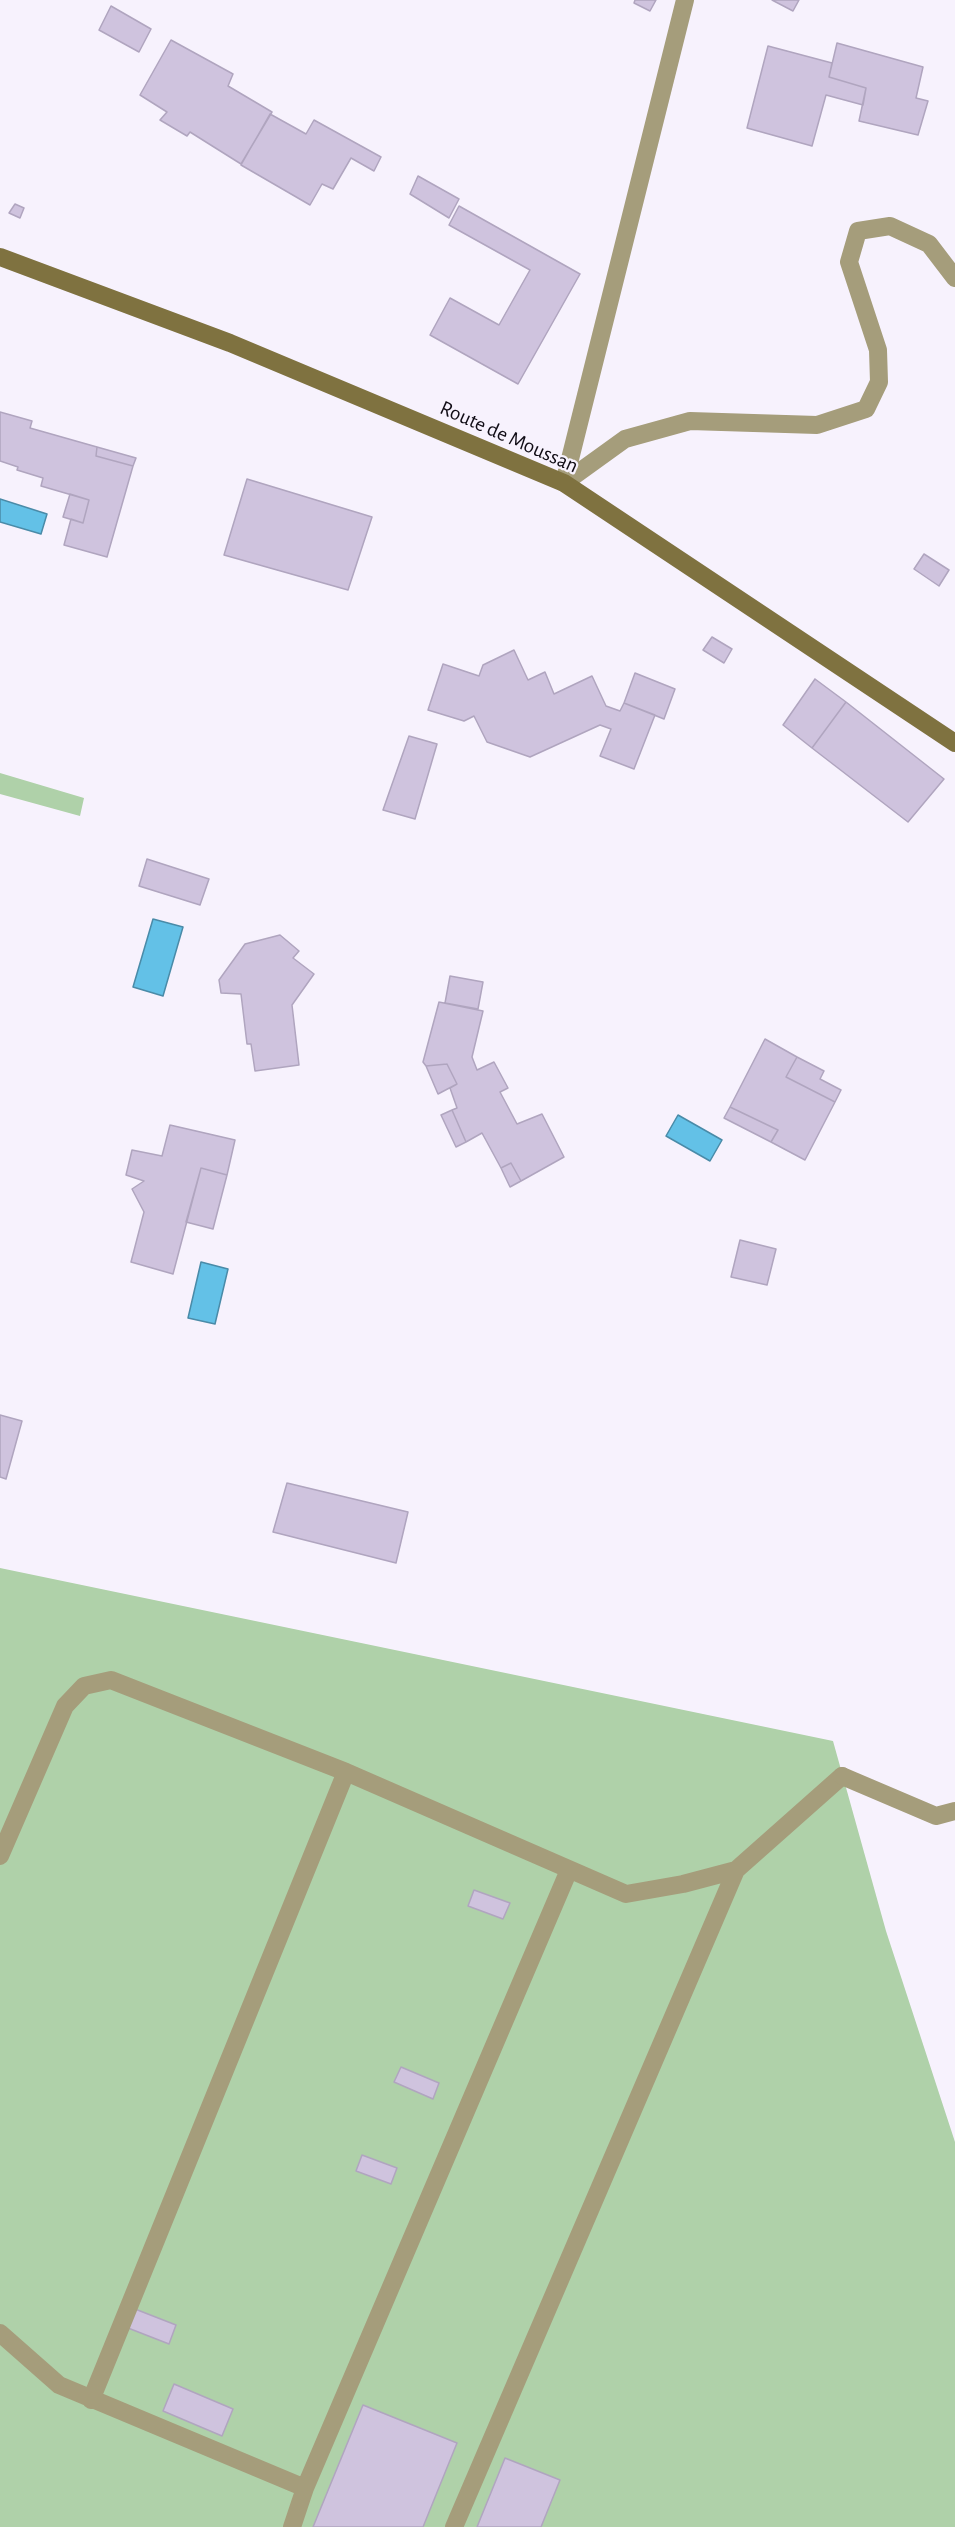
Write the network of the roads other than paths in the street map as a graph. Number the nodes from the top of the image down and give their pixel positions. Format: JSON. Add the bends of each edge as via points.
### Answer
{"nodes":[{"id":1,"x":685,"y":0,"type":"edge"},
{"id":2,"x":0,"y":257,"type":"edge"},
{"id":3,"x":955,"y":278,"type":"edge"},
{"id":4,"x":564,"y":483,"type":"junction"},
{"id":5,"x":955,"y":744,"type":"edge"},
{"id":6,"x":346,"y":1772,"type":"junction"},
{"id":7,"x":955,"y":1811,"type":"edge"},
{"id":8,"x":0,"y":1856,"type":"edge"},
{"id":9,"x":569,"y":1870,"type":"junction"},
{"id":10,"x":736,"y":1870,"type":"junction"},
{"id":11,"x":0,"y":2333,"type":"edge"},
{"id":12,"x":92,"y":2400,"type":"junction"},
{"id":13,"x":305,"y":2488,"type":"junction"},
{"id":14,"x":292,"y":2527,"type":"edge"},
{"id":15,"x":454,"y":2527,"type":"edge"}],
"edges":[{"from":1,"to":4,"type":"street"},
{"from":2,"to":4,"type":"street","name":"Route de Moussan","via":[[230,343]]},
{"from":3,"to":4,"type":"street","via":[[929,244],[890,226],[858,231],[849,262],[878,350],[879,382],[866,409],[817,425],[690,421],[625,439]]},
{"from":4,"to":5,"type":"street","name":"Route de Moussan"},
{"from":6,"to":8,"type":"street","via":[[111,1680],[84,1686],[65,1706]]},
{"from":6,"to":9,"type":"street"},
{"from":6,"to":12,"type":"street"},
{"from":7,"to":10,"type":"street","via":[[936,1816],[842,1776]]},
{"from":9,"to":10,"type":"street","via":[[626,1894]]},
{"from":9,"to":13,"type":"street"},
{"from":10,"to":15,"type":"street"},
{"from":11,"to":12,"type":"street","via":[[59,2385]]},
{"from":12,"to":13,"type":"street"},
{"from":13,"to":14,"type":"street"}]}
